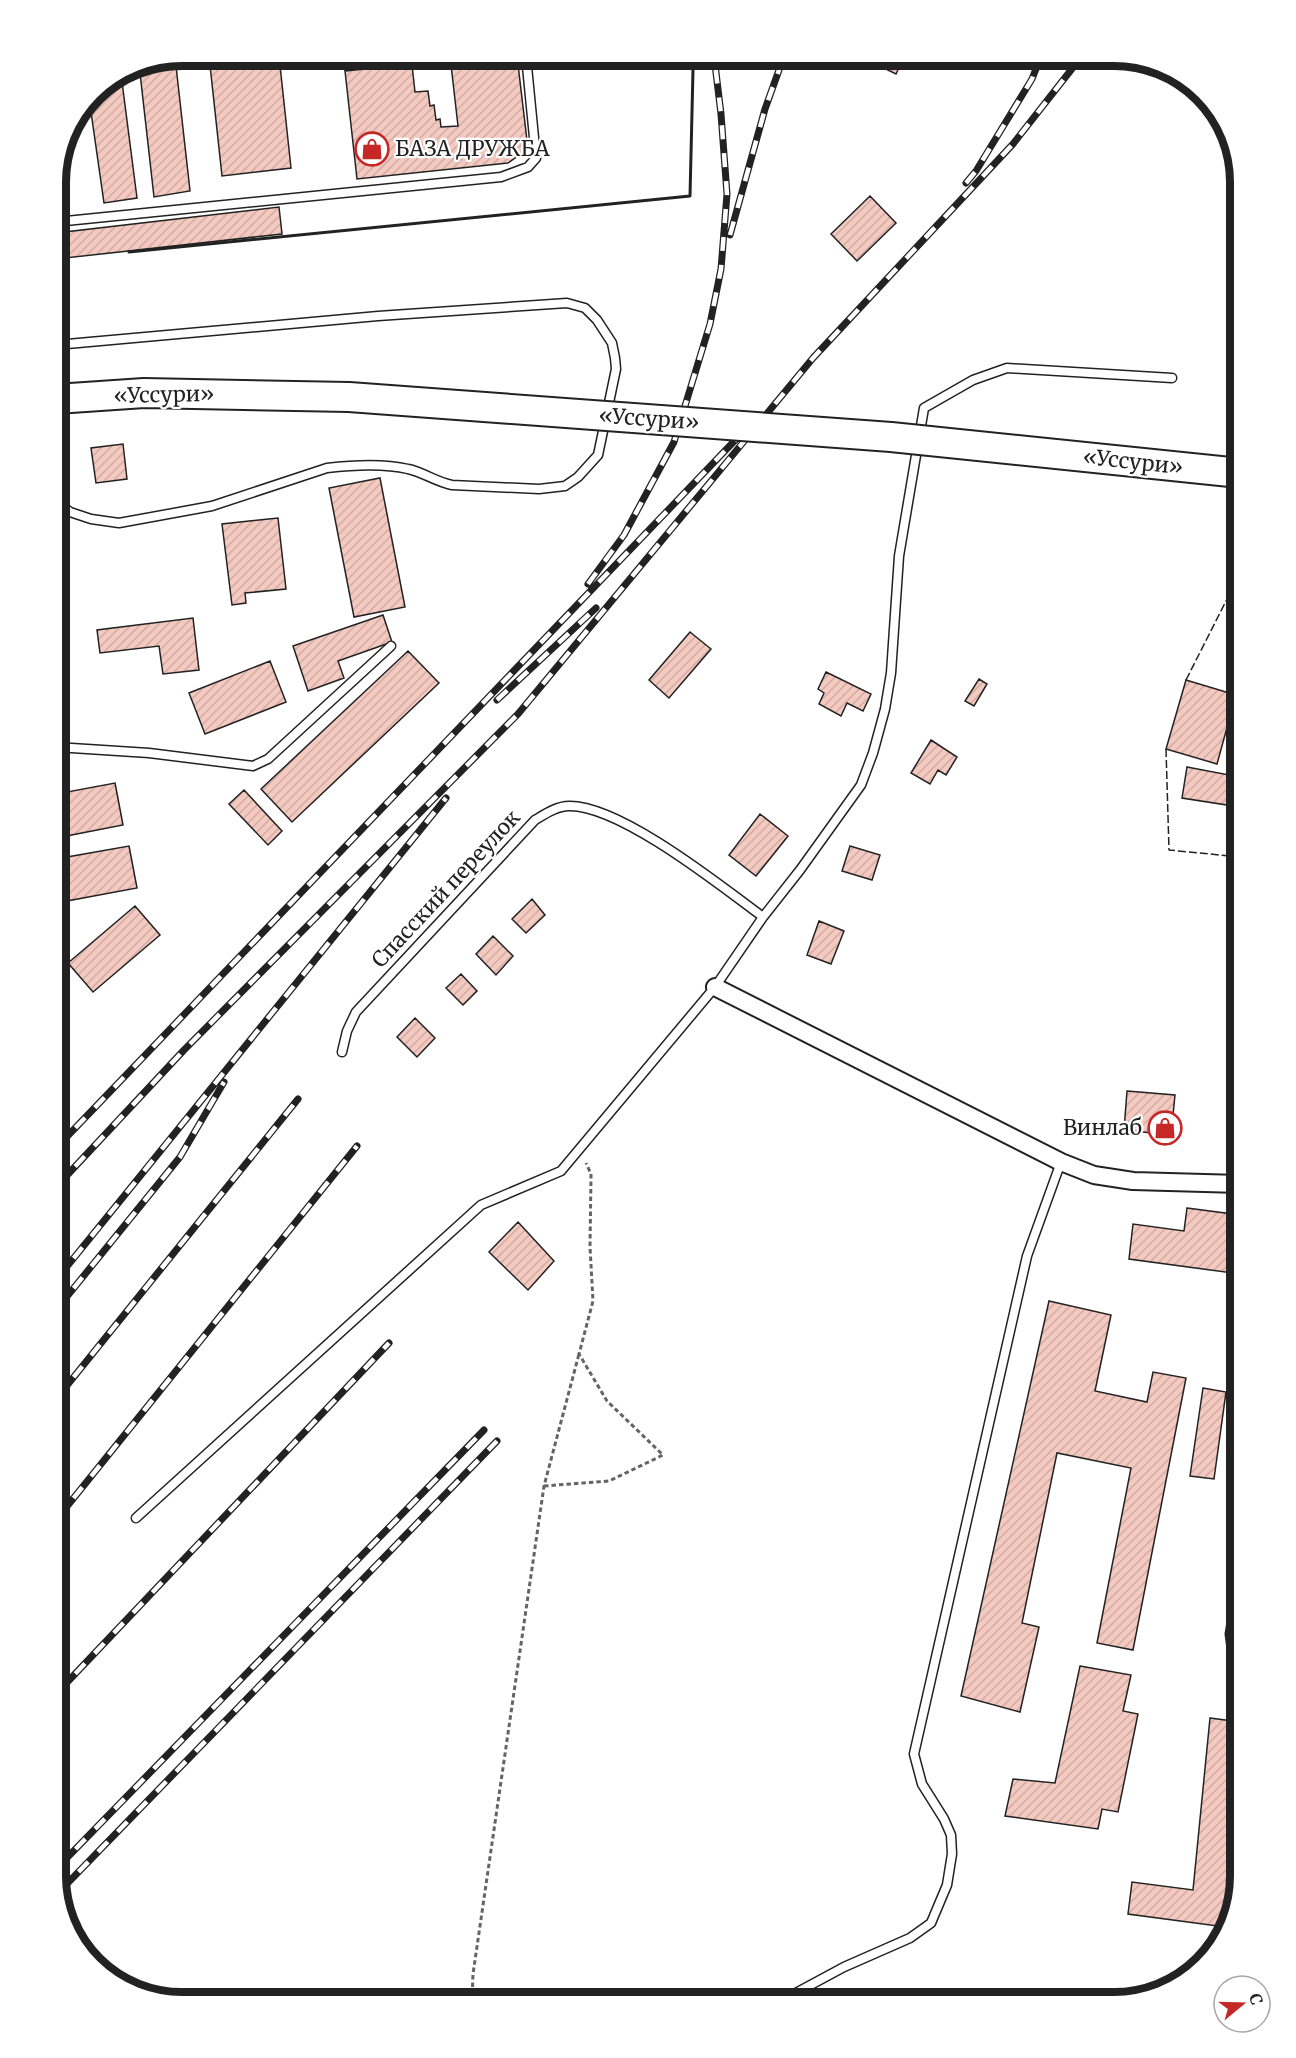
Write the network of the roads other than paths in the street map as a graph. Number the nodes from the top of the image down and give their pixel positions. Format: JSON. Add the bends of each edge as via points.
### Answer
{"nodes":[{"id":1,"x":527,"y":66,"type":"edge"},
{"id":2,"x":66,"y":221,"type":"edge"},
{"id":3,"x":66,"y":344,"type":"edge"},
{"id":4,"x":1172,"y":378,"type":"dead end"},
{"id":5,"x":66,"y":398,"type":"edge"},
{"id":6,"x":1230,"y":472,"type":"edge"},
{"id":7,"x":66,"y":509,"type":"edge"},
{"id":8,"x":391,"y":646,"type":"dead end"},
{"id":9,"x":66,"y":748,"type":"edge"},
{"id":10,"x":763,"y":917,"type":"junction"},
{"id":11,"x":715,"y":987,"type":"junction"},
{"id":12,"x":342,"y":1052,"type":"dead end"},
{"id":13,"x":1061,"y":1162,"type":"junction"},
{"id":14,"x":1230,"y":1184,"type":"edge"},
{"id":15,"x":136,"y":1518,"type":"dead end"},
{"id":16,"x":798,"y":1992,"type":"edge"}],
"edges":[{"from":1,"to":2,"type":"lane","via":[[536,158],[528,167],[501,177]]},
{"from":3,"to":7,"type":"lane","via":[[567,303],[585,308],[597,320],[612,343],[616,369],[598,455],[566,486],[539,489],[452,484],[397,467],[345,466],[327,468],[212,506],[120,523],[91,519]]},
{"from":4,"to":10,"type":"lane","via":[[1007,368],[973,380],[924,408],[899,556],[885,709],[861,785]]},
{"from":5,"to":6,"type":"highway","name":"«Уссури»","bridge":true,"via":[[144,393],[348,397],[891,437]]},
{"from":8,"to":9,"type":"lane","via":[[268,759],[253,766]]},
{"from":10,"to":11,"type":"lane"},
{"from":10,"to":12,"type":"lane","name":"Спасский переулок","via":[[657,842],[606,814],[567,806],[535,820],[356,1012]]},
{"from":11,"to":13,"type":"street"},
{"from":11,"to":15,"type":"lane","via":[[561,1172],[481,1205]]},
{"from":13,"to":14,"type":"street","via":[[1094,1175],[1133,1181]]},
{"from":13,"to":16,"type":"lane","via":[[1027,1256],[914,1754],[922,1784],[951,1835],[947,1885],[932,1923],[910,1938]]}]}
